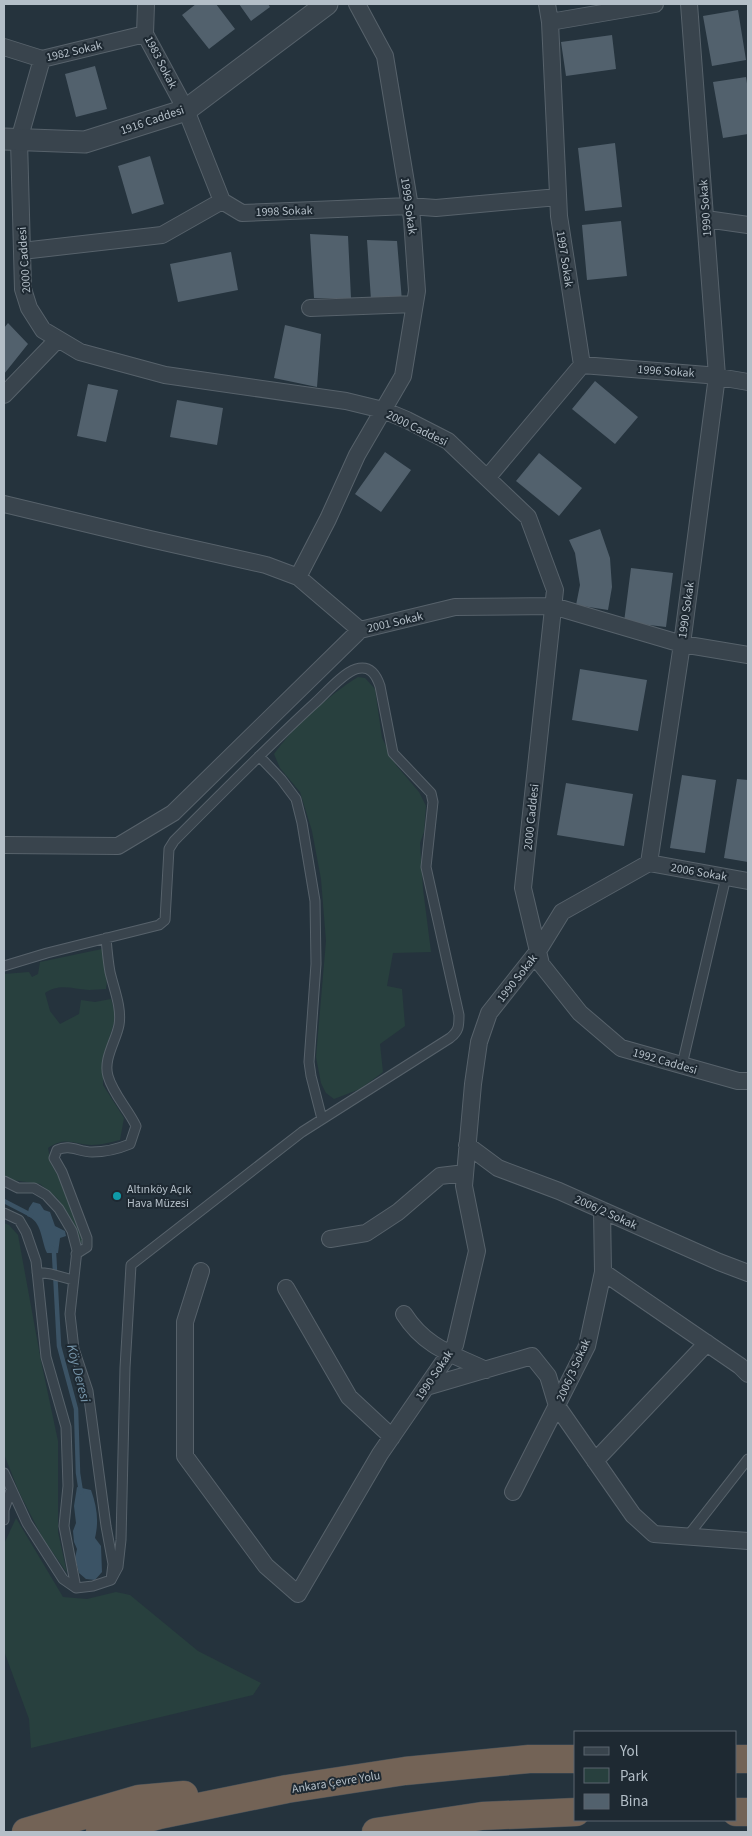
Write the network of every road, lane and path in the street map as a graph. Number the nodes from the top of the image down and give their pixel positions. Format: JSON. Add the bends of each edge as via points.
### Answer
{"nodes":[{"id":1,"x":146,"y":4,"type":"edge"},
{"id":2,"x":327,"y":4,"type":"edge"},
{"id":3,"x":357,"y":4,"type":"edge"},
{"id":4,"x":547,"y":4,"type":"edge"},
{"id":5,"x":655,"y":4,"type":"edge"},
{"id":6,"x":689,"y":4,"type":"edge"},
{"id":7,"x":550,"y":22,"type":"junction"},
{"id":8,"x":145,"y":34,"type":"junction"},
{"id":9,"x":4,"y":47,"type":"edge"},
{"id":10,"x":42,"y":59,"type":"junction"},
{"id":11,"x":186,"y":110,"type":"junction"},
{"id":12,"x":11,"y":140,"type":"edge"},
{"id":13,"x":558,"y":197,"type":"junction"},
{"id":14,"x":222,"y":201,"type":"junction"},
{"id":15,"x":409,"y":206,"type":"junction"},
{"id":16,"x":706,"y":219,"type":"junction"},
{"id":17,"x":748,"y":225,"type":"edge"},
{"id":18,"x":22,"y":251,"type":"junction"},
{"id":19,"x":415,"y":304,"type":"junction"},
{"id":20,"x":310,"y":308,"type":"dead end"},
{"id":21,"x":58,"y":339,"type":"junction"},
{"id":22,"x":582,"y":365,"type":"junction"},
{"id":23,"x":718,"y":376,"type":"junction"},
{"id":24,"x":748,"y":382,"type":"edge"},
{"id":25,"x":4,"y":395,"type":"edge"},
{"id":26,"x":382,"y":410,"type":"junction"},
{"id":27,"x":486,"y":478,"type":"junction"},
{"id":28,"x":4,"y":504,"type":"edge"},
{"id":29,"x":298,"y":577,"type":"junction"},
{"id":30,"x":553,"y":606,"type":"junction"},
{"id":31,"x":360,"y":630,"type":"junction"},
{"id":32,"x":682,"y":644,"type":"junction"},
{"id":33,"x":748,"y":655,"type":"edge"},
{"id":34,"x":259,"y":756,"type":"junction"},
{"id":35,"x":4,"y":845,"type":"edge"},
{"id":36,"x":649,"y":863,"type":"junction"},
{"id":37,"x":726,"y":877,"type":"junction"},
{"id":38,"x":748,"y":881,"type":"edge"},
{"id":39,"x":106,"y":938,"type":"junction"},
{"id":40,"x":538,"y":951,"type":"junction"},
{"id":41,"x":4,"y":966,"type":"edge"},
{"id":42,"x":682,"y":1065,"type":"junction"},
{"id":43,"x":748,"y":1081,"type":"edge"},
{"id":44,"x":322,"y":1119,"type":"junction"},
{"id":45,"x":467,"y":1145,"type":"junction"},
{"id":46,"x":465,"y":1173,"type":"junction"},
{"id":47,"x":4,"y":1181,"type":"edge"},
{"id":48,"x":602,"y":1210,"type":"junction"},
{"id":49,"x":4,"y":1213,"type":"edge"},
{"id":50,"x":330,"y":1239,"type":"dead end"},
{"id":51,"x":76,"y":1254,"type":"junction"},
{"id":52,"x":201,"y":1271,"type":"dead end"},
{"id":53,"x":37,"y":1272,"type":"junction"},
{"id":54,"x":603,"y":1272,"type":"junction"},
{"id":55,"x":748,"y":1273,"type":"edge"},
{"id":56,"x":73,"y":1280,"type":"junction"},
{"id":57,"x":286,"y":1288,"type":"dead end"},
{"id":58,"x":404,"y":1314,"type":"dead end"},
{"id":59,"x":708,"y":1344,"type":"junction"},
{"id":60,"x":449,"y":1353,"type":"junction"},
{"id":61,"x":486,"y":1370,"type":"junction"},
{"id":62,"x":748,"y":1374,"type":"edge"},
{"id":63,"x":426,"y":1387,"type":"junction"},
{"id":64,"x":557,"y":1406,"type":"junction"},
{"id":65,"x":392,"y":1437,"type":"junction"},
{"id":66,"x":748,"y":1459,"type":"edge"},
{"id":67,"x":595,"y":1461,"type":"junction"},
{"id":68,"x":4,"y":1473,"type":"edge"},
{"id":69,"x":11,"y":1490,"type":"junction"},
{"id":70,"x":513,"y":1492,"type":"dead end"},
{"id":71,"x":4,"y":1520,"type":"edge"},
{"id":72,"x":687,"y":1537,"type":"junction"},
{"id":73,"x":748,"y":1540,"type":"edge"},
{"id":74,"x":111,"y":1580,"type":"junction"},
{"id":75,"x":76,"y":1588,"type":"junction"},
{"id":76,"x":574,"y":1759,"type":"edge"},
{"id":77,"x":258,"y":1795,"type":"junction"},
{"id":78,"x":574,"y":1812,"type":"edge"},
{"id":79,"x":414,"y":1829,"type":"edge"},
{"id":80,"x":26,"y":1832,"type":"edge"},
{"id":81,"x":100,"y":1832,"type":"edge"},
{"id":82,"x":376,"y":1832,"type":"edge"}],
"edges":[{"from":1,"to":8,"type":"street","name":"1983 Sokak"},
{"from":2,"to":11,"type":"street","name":"1916 Caddesi"},
{"from":3,"to":15,"type":"street","name":"1999 Sokak","via":[[384,56]]},
{"from":4,"to":7,"type":"street","name":"1997 Sokak"},
{"from":5,"to":7,"type":"street"},
{"from":6,"to":16,"type":"street","name":"1990 Sokak"},
{"from":7,"to":13,"type":"street","name":"1997 Sokak"},
{"from":8,"to":10,"type":"street","name":"1982 Sokak"},
{"from":8,"to":11,"type":"street","name":"1983 Sokak"},
{"from":9,"to":10,"type":"street","name":"1982 Sokak"},
{"from":10,"to":12,"type":"street","name":"2000 Caddesi"},
{"from":11,"to":12,"type":"street","name":"1916 Caddesi","via":[[85,142]]},
{"from":11,"to":14,"type":"street","name":"1983 Sokak"},
{"from":12,"to":18,"type":"street","name":"2000 Caddesi"},
{"from":13,"to":15,"type":"street","name":"1998 Sokak","via":[[436,208]]},
{"from":13,"to":22,"type":"street","name":"1997 Sokak"},
{"from":14,"to":15,"type":"street","name":"1998 Sokak","via":[[242,213]]},
{"from":14,"to":18,"type":"street","via":[[162,235]]},
{"from":15,"to":19,"type":"street","name":"1999 Sokak","via":[[417,291]]},
{"from":16,"to":17,"type":"street"},
{"from":16,"to":23,"type":"street","name":"1990 Sokak"},
{"from":18,"to":21,"type":"street","name":"2000 Caddesi","via":[[23,289],[29,308],[43,330]]},
{"from":19,"to":20,"type":"street"},
{"from":19,"to":26,"type":"street","name":"1999 Sokak","via":[[403,376]]},
{"from":21,"to":25,"type":"street"},
{"from":21,"to":26,"type":"street","name":"2000 Caddesi","via":[[80,352],[165,375],[346,401]]},
{"from":22,"to":23,"type":"street","name":"1996 Sokak"},
{"from":22,"to":27,"type":"street"},
{"from":23,"to":24,"type":"street","name":"1996 Sokak"},
{"from":23,"to":32,"type":"street","name":"1990 Sokak"},
{"from":26,"to":27,"type":"street","name":"2000 Caddesi","via":[[448,441]]},
{"from":26,"to":29,"type":"street","name":"1999 Sokak"},
{"from":27,"to":30,"type":"street","name":"2000 Caddesi","via":[[528,517],[555,590]]},
{"from":28,"to":29,"type":"street","name":"2001 Sokak","via":[[266,565]]},
{"from":29,"to":31,"type":"street","name":"2001 Sokak"},
{"from":30,"to":31,"type":"street","name":"2001 Sokak","via":[[455,607]]},
{"from":30,"to":32,"type":"street","name":"2001 Sokak"},
{"from":30,"to":40,"type":"street","name":"2000 Caddesi","via":[[523,888]]},
{"from":31,"to":35,"type":"street","via":[[173,813],[118,846]]},
{"from":32,"to":33,"type":"street","name":"2001 Sokak"},
{"from":32,"to":36,"type":"street","name":"1990 Sokak"},
{"from":34,"to":39,"type":"lane","via":[[174,841],[170,849],[165,920]]},
{"from":34,"to":44,"type":"lane","via":[[296,799],[302,824],[315,900],[316,964],[310,1062]]},
{"from":34,"to":44,"type":"lane","via":[[342,678],[363,668],[372,671],[377,678],[393,753],[431,793],[433,802],[426,867],[459,1015],[458,1032]]},
{"from":36,"to":37,"type":"street","name":"2006 Sokak"},
{"from":36,"to":40,"type":"street","name":"1990 Sokak","via":[[562,912]]},
{"from":37,"to":38,"type":"street","name":"2006 Sokak"},
{"from":37,"to":42,"type":"lane"},
{"from":39,"to":41,"type":"lane"},
{"from":39,"to":51,"type":"lane","via":[[120,1013],[107,1062],[107,1075],[136,1126],[130,1144],[116,1150],[90,1152],[64,1147],[57,1150],[54,1158],[87,1238],[87,1247]]},
{"from":40,"to":42,"type":"street","name":"1992 Caddesi","via":[[541,964],[580,1013],[621,1048]]},
{"from":40,"to":45,"type":"street","name":"1990 Sokak","via":[[489,1013],[478,1051]]},
{"from":42,"to":43,"type":"street","name":"1992 Caddesi"},
{"from":44,"to":74,"type":"lane","via":[[130,1265],[121,1540],[118,1567]]},
{"from":45,"to":46,"type":"street","name":"1990 Sokak"},
{"from":45,"to":48,"type":"street","name":"2006/2 Sokak","via":[[498,1168]]},
{"from":46,"to":50,"type":"street","via":[[440,1176],[398,1212],[366,1233]]},
{"from":46,"to":60,"type":"street","name":"1990 Sokak","via":[[464,1186],[477,1251],[455,1345]]},
{"from":47,"to":51,"type":"lane","via":[[18,1188],[34,1188],[46,1195],[72,1231]]},
{"from":48,"to":54,"type":"street","name":"2006/3 Sokak"},
{"from":48,"to":55,"type":"street","name":"2006/2 Sokak"},
{"from":49,"to":53,"type":"lane","via":[[19,1220],[26,1232]]},
{"from":51,"to":56,"type":"lane"},
{"from":52,"to":65,"type":"street","name":"1990 Sokak","via":[[185,1322],[185,1456],[266,1566],[298,1594]]},
{"from":53,"to":56,"type":"lane"},
{"from":53,"to":75,"type":"lane","via":[[46,1357],[66,1427],[68,1486],[64,1526]]},
{"from":54,"to":59,"type":"street"},
{"from":54,"to":64,"type":"street","name":"2006/3 Sokak","via":[[586,1346]]},
{"from":56,"to":74,"type":"lane","via":[[70,1314],[74,1350],[88,1391],[113,1564]]},
{"from":57,"to":65,"type":"street","via":[[349,1397]]},
{"from":58,"to":60,"type":"street","via":[[413,1328],[431,1344]]},
{"from":59,"to":62,"type":"street"},
{"from":59,"to":67,"type":"street"},
{"from":60,"to":61,"type":"street"},
{"from":60,"to":63,"type":"street","name":"1990 Sokak"},
{"from":61,"to":63,"type":"street"},
{"from":61,"to":64,"type":"street","via":[[532,1356],[548,1376]]},
{"from":63,"to":65,"type":"street","name":"1990 Sokak"},
{"from":64,"to":67,"type":"street"},
{"from":64,"to":70,"type":"street","name":"2006/3 Sokak"},
{"from":66,"to":72,"type":"lane"},
{"from":67,"to":72,"type":"street","via":[[633,1515],[654,1534]]},
{"from":68,"to":69,"type":"lane"},
{"from":69,"to":71,"type":"lane"},
{"from":69,"to":75,"type":"lane","via":[[27,1523],[62,1579]]},
{"from":72,"to":73,"type":"street"},
{"from":74,"to":75,"type":"lane"},
{"from":76,"to":77,"type":"highway","name":"Ankara Çevre Yolu","via":[[529,1759],[404,1771]]},
{"from":77,"to":80,"type":"highway","via":[[222,1793],[139,1798]]},
{"from":77,"to":81,"type":"highway","name":"Ankara Çevre Yolu","via":[[159,1815]]},
{"from":78,"to":79,"type":"highway","via":[[482,1816]]},
{"from":79,"to":82,"type":"highway"}]}
